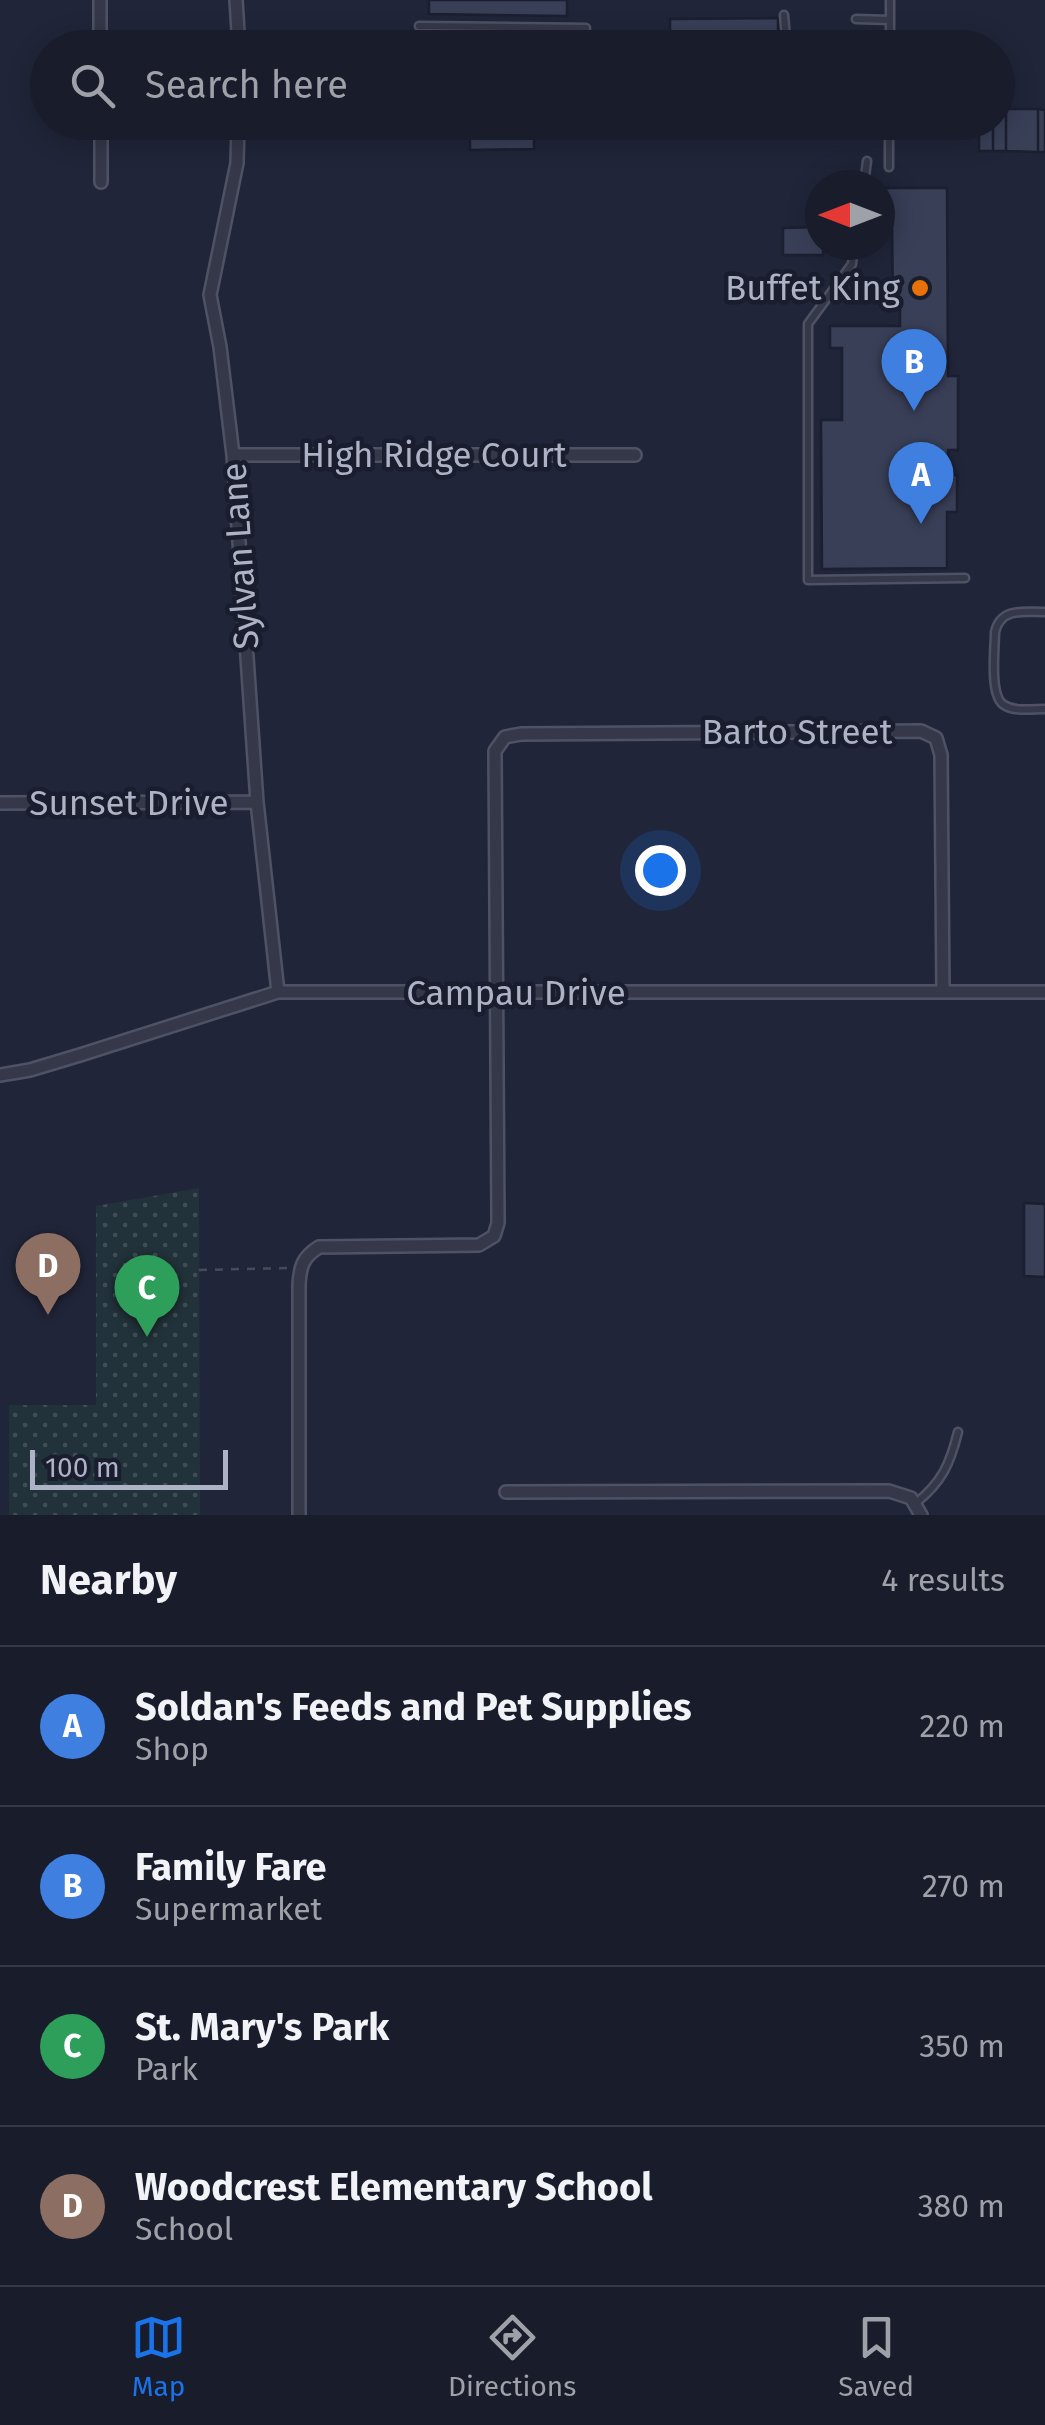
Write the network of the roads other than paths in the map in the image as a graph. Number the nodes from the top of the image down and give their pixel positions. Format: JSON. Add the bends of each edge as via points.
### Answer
{"nodes":[{"id":1,"x":100,"y":0,"type":"edge"},
{"id":2,"x":236,"y":0,"type":"edge"},
{"id":3,"x":890,"y":0,"type":"edge"},
{"id":4,"x":784,"y":15,"type":"dead end"},
{"id":5,"x":856,"y":20,"type":"dead end"},
{"id":6,"x":890,"y":20,"type":"junction"},
{"id":7,"x":419,"y":26,"type":"dead end"},
{"id":8,"x":586,"y":28,"type":"dead end"},
{"id":9,"x":100,"y":30,"type":"edge"},
{"id":10,"x":237,"y":30,"type":"edge"},
{"id":11,"x":785,"y":30,"type":"edge"},
{"id":12,"x":890,"y":30,"type":"edge"},
{"id":13,"x":101,"y":140,"type":"edge"},
{"id":14,"x":238,"y":140,"type":"edge"},
{"id":15,"x":890,"y":140,"type":"edge"},
{"id":16,"x":868,"y":161,"type":"dead end"},
{"id":17,"x":889,"y":167,"type":"dead end"},
{"id":18,"x":866,"y":170,"type":"edge"},
{"id":19,"x":101,"y":182,"type":"dead end"},
{"id":20,"x":852,"y":260,"type":"edge"},
{"id":21,"x":635,"y":455,"type":"dead end"},
{"id":22,"x":233,"y":456,"type":"junction"},
{"id":23,"x":965,"y":578,"type":"dead end"},
{"id":24,"x":1045,"y":612,"type":"edge"},
{"id":25,"x":1045,"y":710,"type":"edge"},
{"id":26,"x":258,"y":802,"type":"junction"},
{"id":27,"x":0,"y":803,"type":"edge"},
{"id":28,"x":278,"y":992,"type":"junction"},
{"id":29,"x":942,"y":992,"type":"junction"},
{"id":30,"x":1045,"y":992,"type":"edge"},
{"id":31,"x":498,"y":994,"type":"junction"},
{"id":32,"x":0,"y":1075,"type":"edge"},
{"id":33,"x":958,"y":1432,"type":"dead end"},
{"id":34,"x":506,"y":1492,"type":"dead end"},
{"id":35,"x":916,"y":1505,"type":"edge"},
{"id":36,"x":300,"y":1515,"type":"edge"}],
"edges":[{"from":1,"to":9,"type":"street"},
{"from":2,"to":10,"type":"street"},
{"from":3,"to":6,"type":"lane"},
{"from":4,"to":11,"type":"lane"},
{"from":5,"to":6,"type":"lane"},
{"from":6,"to":12,"type":"lane"},
{"from":7,"to":8,"type":"lane"},
{"from":13,"to":19,"type":"street"},
{"from":14,"to":22,"type":"street","name":"Sylvan Lane","via":[[210,296]]},
{"from":15,"to":17,"type":"lane"},
{"from":16,"to":18,"type":"lane"},
{"from":20,"to":23,"type":"lane","via":[[808,324],[808,580]]},
{"from":21,"to":22,"type":"street","name":"High Ridge Court"},
{"from":22,"to":26,"type":"street","name":"Sylvan Lane"},
{"from":24,"to":25,"type":"lane","via":[[1004,615],[994,632],[997,698],[1017,710]]},
{"from":26,"to":27,"type":"street","name":"Sunset Drive"},
{"from":26,"to":28,"type":"street","name":"Sylvan Lane"},
{"from":28,"to":31,"type":"street","name":"Campau Drive"},
{"from":28,"to":32,"type":"street","name":"Campau Drive"},
{"from":29,"to":30,"type":"street","name":"Campau Drive"},
{"from":29,"to":31,"type":"street","name":"Campau Drive"},
{"from":29,"to":31,"type":"street","name":"Barto Street","via":[[941,755],[936,738],[922,731],[506,737],[495,751]]},
{"from":31,"to":36,"type":"street","via":[[494,1236],[480,1245],[319,1247],[300,1268]]},
{"from":33,"to":35,"type":"lane","via":[[949,1465]]},
{"from":34,"to":35,"type":"street","via":[[889,1491]]}]}
